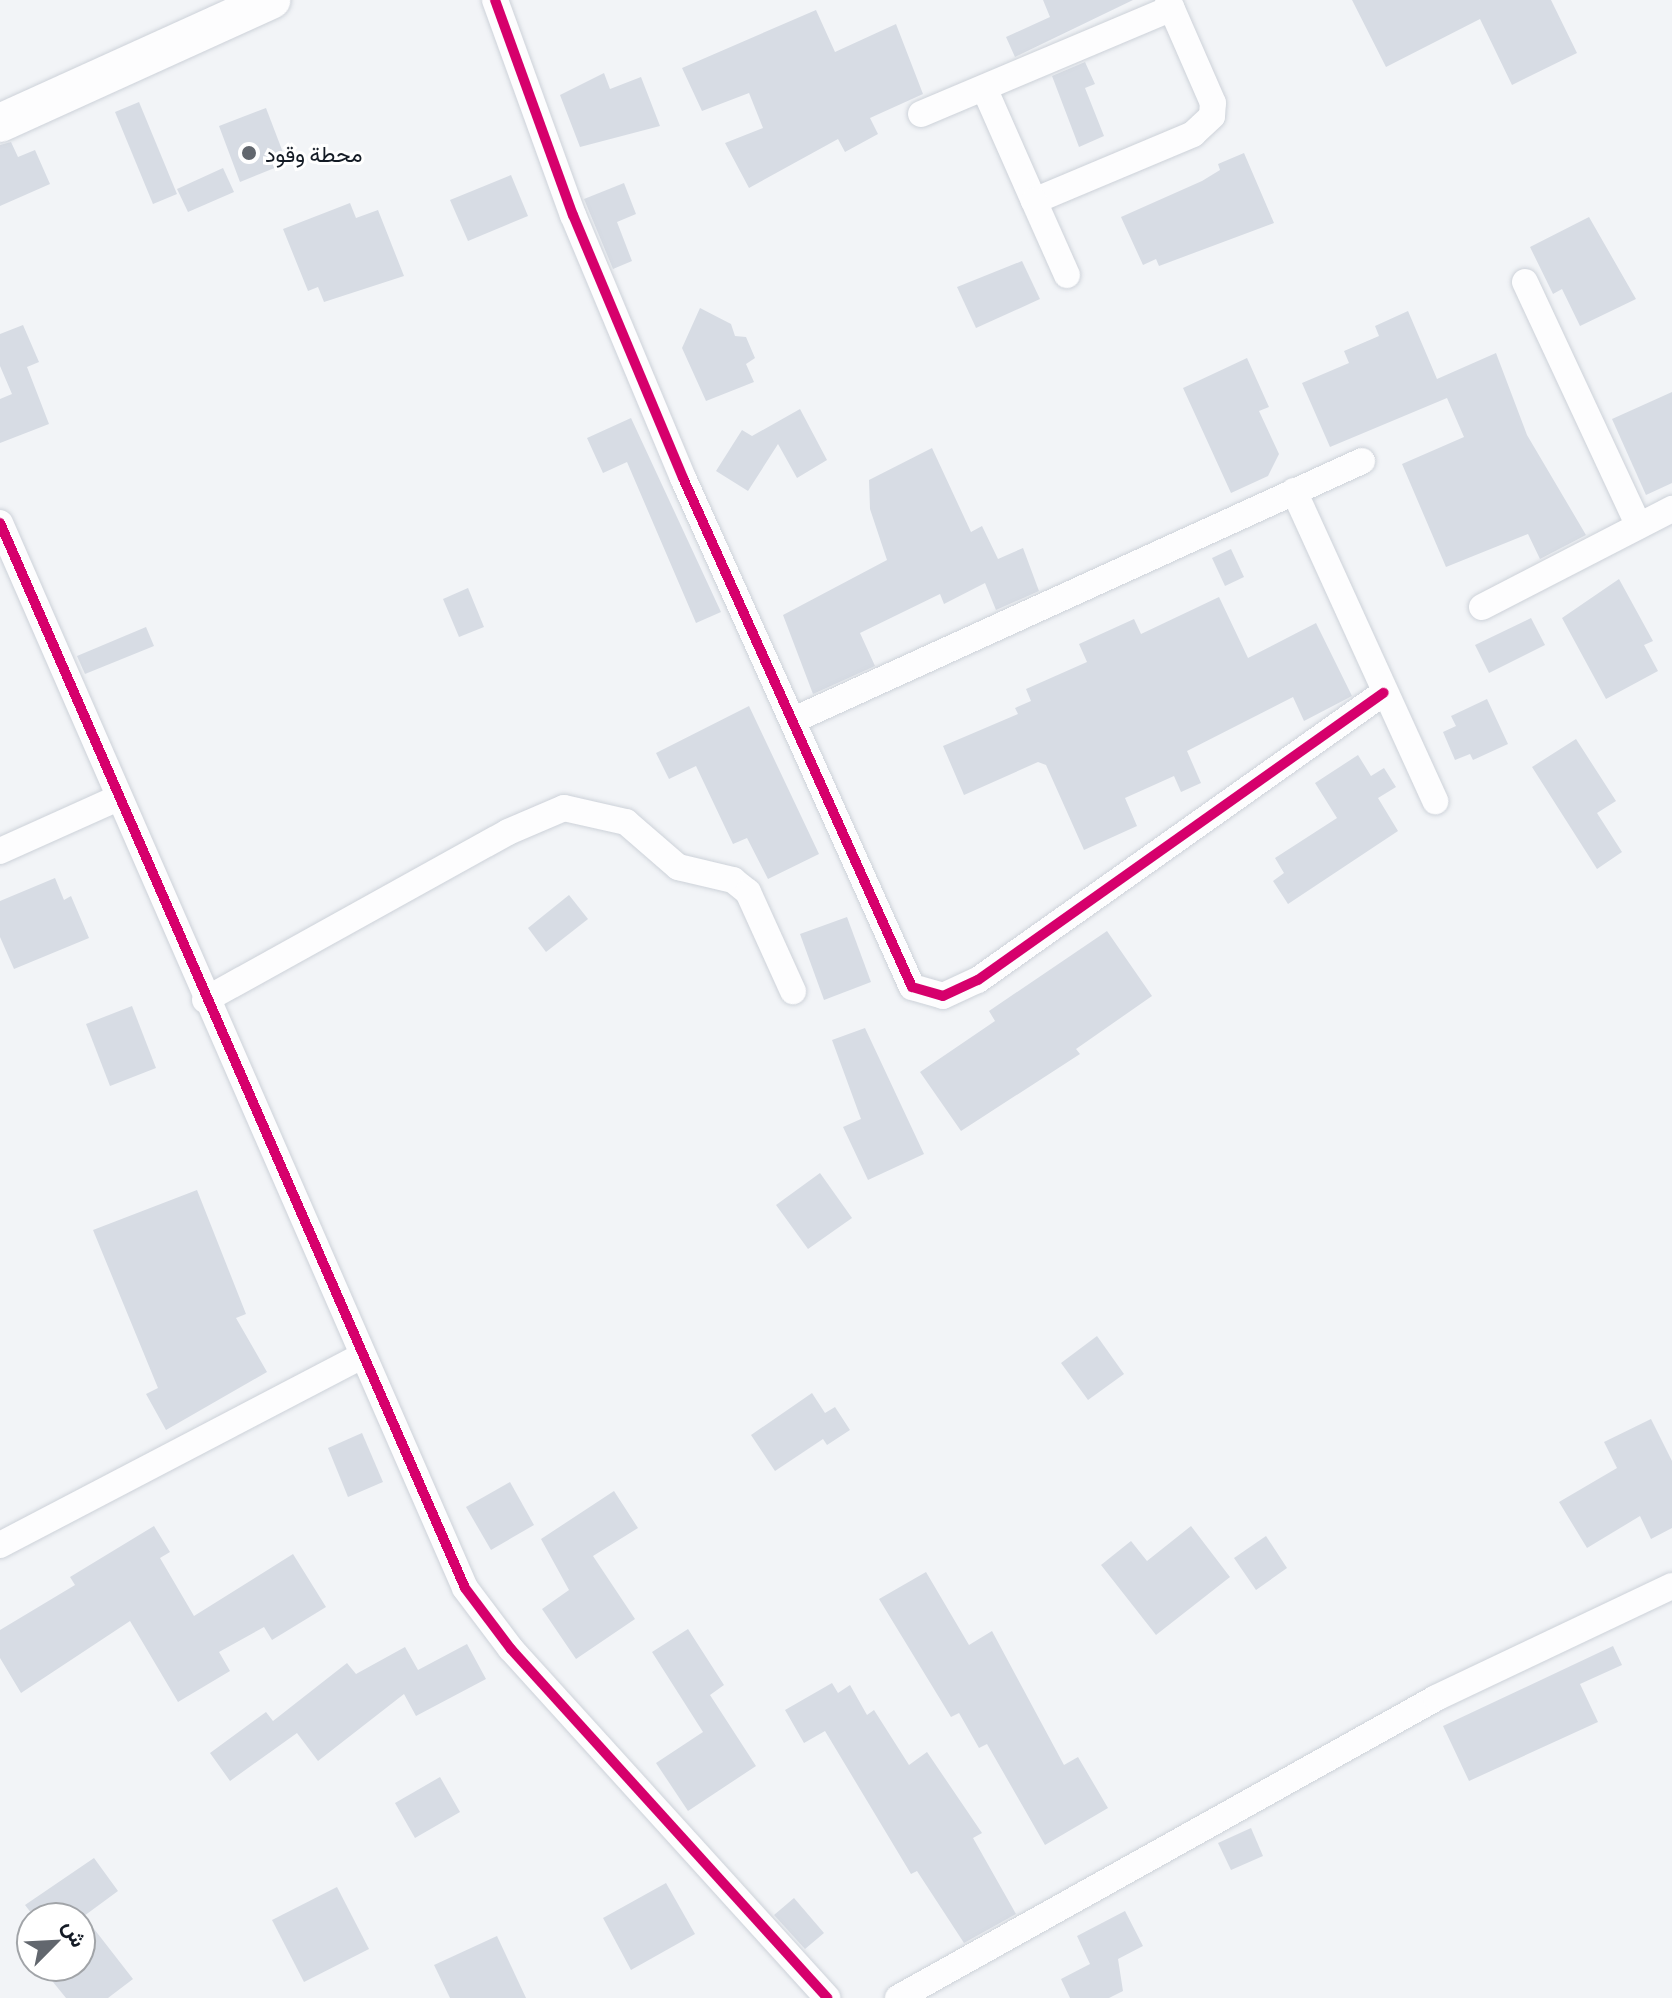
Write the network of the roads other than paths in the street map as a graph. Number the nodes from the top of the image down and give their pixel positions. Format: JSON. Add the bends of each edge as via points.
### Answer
{"nodes":[{"id":1,"x":271,"y":0,"type":"edge"},
{"id":2,"x":495,"y":0,"type":"edge"},
{"id":3,"x":1170,"y":4,"type":"edge"},
{"id":4,"x":985,"y":90,"type":"junction"},
{"id":5,"x":921,"y":114,"type":"dead end"},
{"id":6,"x":0,"y":123,"type":"edge"},
{"id":7,"x":1034,"y":201,"type":"junction"},
{"id":8,"x":1067,"y":275,"type":"dead end"},
{"id":9,"x":1525,"y":282,"type":"dead end"},
{"id":10,"x":1362,"y":461,"type":"dead end"},
{"id":11,"x":1294,"y":491,"type":"junction"},
{"id":12,"x":1672,"y":509,"type":"edge"},
{"id":13,"x":0,"y":523,"type":"edge"},
{"id":14,"x":1639,"y":526,"type":"junction"},
{"id":15,"x":1482,"y":607,"type":"dead end"},
{"id":16,"x":1384,"y":693,"type":"junction"},
{"id":17,"x":796,"y":719,"type":"junction"},
{"id":18,"x":118,"y":798,"type":"junction"},
{"id":19,"x":1435,"y":801,"type":"dead end"},
{"id":20,"x":0,"y":851,"type":"edge"},
{"id":21,"x":793,"y":991,"type":"dead end"},
{"id":22,"x":205,"y":1000,"type":"junction"},
{"id":23,"x":360,"y":1357,"type":"junction"},
{"id":24,"x":0,"y":1545,"type":"edge"},
{"id":25,"x":1672,"y":1586,"type":"edge"},
{"id":26,"x":827,"y":1998,"type":"edge"},
{"id":27,"x":898,"y":1998,"type":"edge"}],
"edges":[{"from":1,"to":6,"type":"main road"},
{"from":2,"to":17,"type":"street","via":[[573,215],[683,478]]},
{"from":3,"to":4,"type":"street"},
{"from":3,"to":7,"type":"street","via":[[1213,103],[1205,127]]},
{"from":4,"to":5,"type":"street"},
{"from":4,"to":7,"type":"street"},
{"from":7,"to":8,"type":"street"},
{"from":9,"to":14,"type":"street"},
{"from":10,"to":11,"type":"street"},
{"from":11,"to":16,"type":"street"},
{"from":11,"to":17,"type":"street"},
{"from":12,"to":14,"type":"street"},
{"from":13,"to":18,"type":"street"},
{"from":14,"to":15,"type":"street"},
{"from":16,"to":17,"type":"street","via":[[978,980],[943,996],[912,987],[900,971]]},
{"from":16,"to":19,"type":"street"},
{"from":18,"to":20,"type":"street"},
{"from":18,"to":22,"type":"street"},
{"from":21,"to":22,"type":"street","via":[[748,892],[733,880],[678,867],[626,822],[564,808],[508,832]]},
{"from":22,"to":23,"type":"street"},
{"from":23,"to":24,"type":"street"},
{"from":23,"to":26,"type":"street","via":[[482,1615]]},
{"from":25,"to":27,"type":"street","via":[[1436,1698]]}]}
